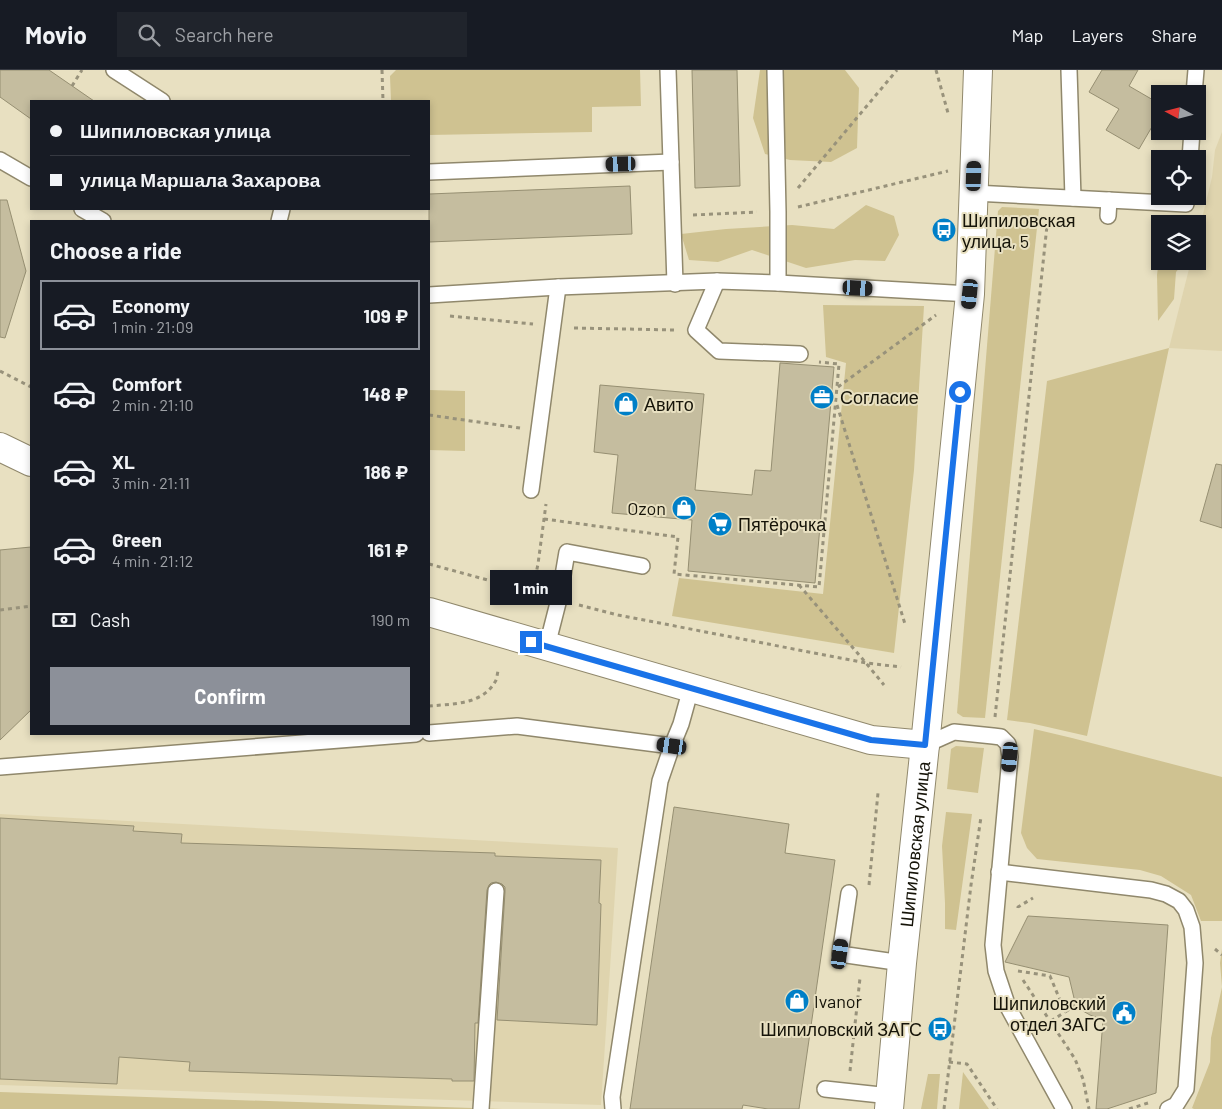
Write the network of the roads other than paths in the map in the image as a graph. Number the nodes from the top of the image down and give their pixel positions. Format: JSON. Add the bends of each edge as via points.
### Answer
{"nodes":[{"id":1,"x":114,"y":70,"type":"edge"},
{"id":2,"x":668,"y":70,"type":"edge"},
{"id":3,"x":776,"y":70,"type":"edge"},
{"id":4,"x":978,"y":70,"type":"edge"},
{"id":5,"x":1069,"y":70,"type":"edge"},
{"id":6,"x":1196,"y":70,"type":"edge"},
{"id":7,"x":1195,"y":85,"type":"edge"},
{"id":8,"x":160,"y":100,"type":"edge"},
{"id":9,"x":0,"y":160,"type":"edge"},
{"id":10,"x":671,"y":162,"type":"junction"},
{"id":11,"x":430,"y":172,"type":"edge"},
{"id":12,"x":30,"y":177,"type":"edge"},
{"id":13,"x":974,"y":193,"type":"junction"},
{"id":14,"x":1073,"y":198,"type":"junction"},
{"id":15,"x":1109,"y":200,"type":"junction"},
{"id":16,"x":1151,"y":202,"type":"edge"},
{"id":17,"x":84,"y":210,"type":"edge"},
{"id":18,"x":1108,"y":216,"type":"dead end"},
{"id":19,"x":101,"y":220,"type":"edge"},
{"id":20,"x":717,"y":281,"type":"junction"},
{"id":21,"x":778,"y":283,"type":"junction"},
{"id":22,"x":675,"y":284,"type":"junction"},
{"id":23,"x":558,"y":287,"type":"junction"},
{"id":24,"x":970,"y":294,"type":"junction"},
{"id":25,"x":430,"y":295,"type":"edge"},
{"id":26,"x":800,"y":354,"type":"road end"},
{"id":27,"x":0,"y":447,"type":"edge"},
{"id":28,"x":30,"y":462,"type":"edge"},
{"id":29,"x":532,"y":490,"type":"dead end"},
{"id":30,"x":642,"y":566,"type":"dead end"},
{"id":31,"x":430,"y":612,"type":"edge"},
{"id":32,"x":547,"y":646,"type":"junction"},
{"id":33,"x":691,"y":688,"type":"junction"},
{"id":34,"x":430,"y":733,"type":"edge"},
{"id":35,"x":403,"y":735,"type":"edge"},
{"id":36,"x":925,"y":745,"type":"junction"},
{"id":37,"x":672,"y":746,"type":"junction"},
{"id":38,"x":0,"y":767,"type":"edge"},
{"id":39,"x":999,"y":872,"type":"junction"},
{"id":40,"x":496,"y":890,"type":"dead end"},
{"id":41,"x":849,"y":893,"type":"dead end"},
{"id":42,"x":902,"y":963,"type":"junction"},
{"id":43,"x":825,"y":1090,"type":"dead end"},
{"id":44,"x":889,"y":1102,"type":"edge"},
{"id":45,"x":481,"y":1109,"type":"edge"},
{"id":46,"x":613,"y":1109,"type":"edge"},
{"id":47,"x":1064,"y":1109,"type":"edge"},
{"id":48,"x":1168,"y":1109,"type":"edge"}],
"edges":[{"from":1,"to":8,"type":"lane"},
{"from":2,"to":10,"type":"lane"},
{"from":3,"to":21,"type":"lane"},
{"from":4,"to":13,"type":"main road","name":"Шипиловская улица"},
{"from":5,"to":14,"type":"lane"},
{"from":6,"to":7,"type":"lane"},
{"from":9,"to":12,"type":"lane"},
{"from":10,"to":11,"type":"lane"},
{"from":10,"to":22,"type":"lane"},
{"from":13,"to":14,"type":"lane"},
{"from":13,"to":24,"type":"main road","name":"Шипиловская улица"},
{"from":14,"to":15,"type":"lane"},
{"from":15,"to":16,"type":"lane"},
{"from":15,"to":18,"type":"lane"},
{"from":17,"to":19,"type":"lane"},
{"from":20,"to":21,"type":"lane"},
{"from":20,"to":22,"type":"lane"},
{"from":20,"to":26,"type":"lane","via":[[696,330],[719,351]]},
{"from":21,"to":24,"type":"lane"},
{"from":22,"to":23,"type":"lane"},
{"from":23,"to":25,"type":"lane"},
{"from":23,"to":29,"type":"lane"},
{"from":24,"to":36,"type":"main road","name":"Шипиловская улица"},
{"from":27,"to":28,"type":"main road"},
{"from":30,"to":32,"type":"lane","via":[[567,552]]},
{"from":31,"to":32,"type":"main road"},
{"from":32,"to":33,"type":"main road"},
{"from":33,"to":36,"type":"main road","via":[[871,740]]},
{"from":33,"to":37,"type":"lane"},
{"from":34,"to":37,"type":"lane","via":[[517,726]]},
{"from":35,"to":38,"type":"lane"},
{"from":36,"to":39,"type":"lane","via":[[954,732],[1001,737],[1008,744],[1010,757]]},
{"from":36,"to":42,"type":"main road","name":"Шипиловская улица"},
{"from":37,"to":46,"type":"lane","via":[[660,781],[612,1097]]},
{"from":39,"to":47,"type":"lane","via":[[993,945],[996,971],[1008,1007]]},
{"from":39,"to":48,"type":"lane","via":[[1151,890],[1179,901],[1186,910],[1192,927],[1195,963],[1186,1089],[1176,1105]]},
{"from":40,"to":45,"type":"lane"},
{"from":41,"to":42,"type":"lane","via":[[840,954]]},
{"from":42,"to":44,"type":"main road","name":"Шипиловская улица"},
{"from":43,"to":44,"type":"lane"}]}
